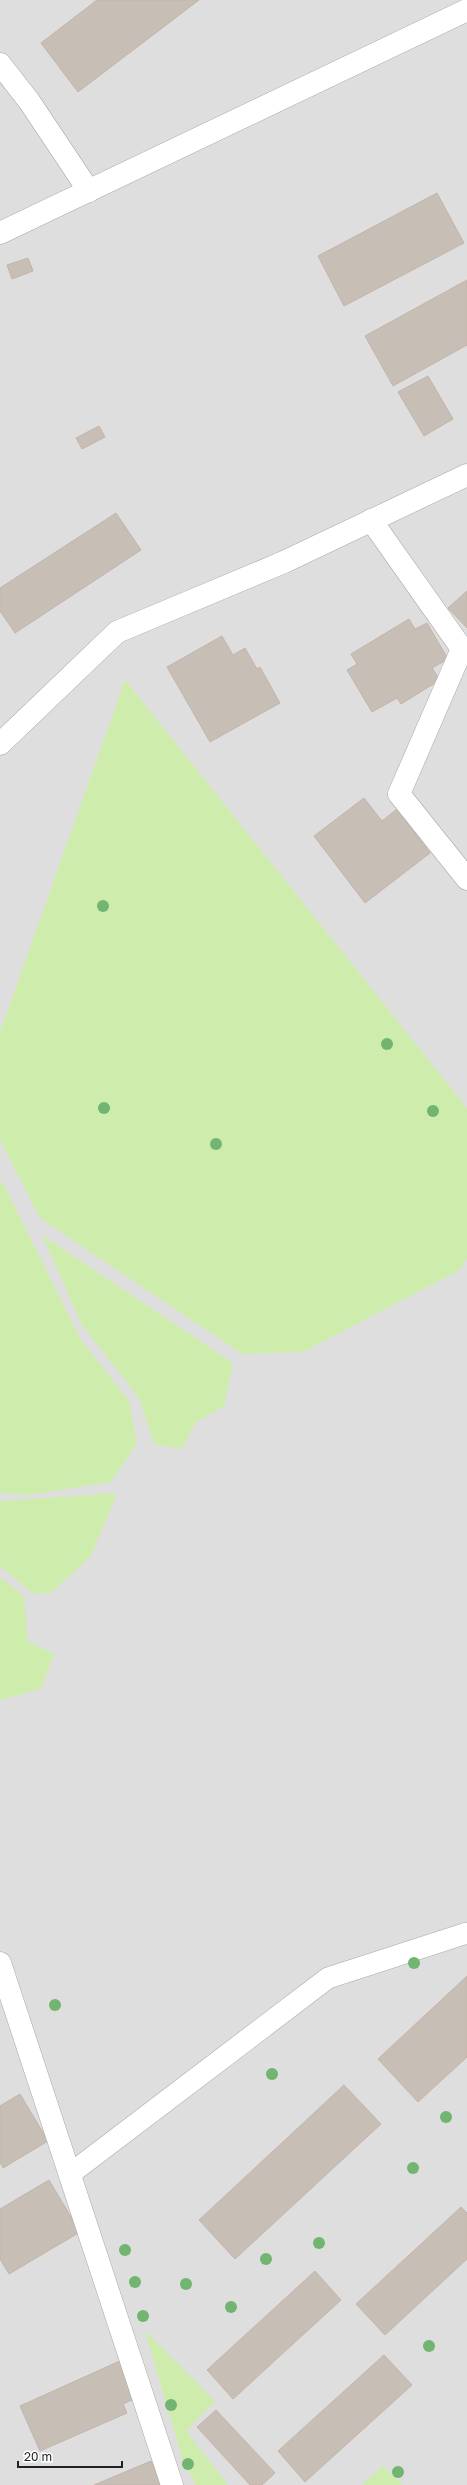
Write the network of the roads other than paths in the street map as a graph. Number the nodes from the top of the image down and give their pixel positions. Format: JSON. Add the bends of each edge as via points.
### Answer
{"nodes":[{"id":1,"x":467,"y":10,"type":"edge"},
{"id":2,"x":0,"y":64,"type":"edge"},
{"id":3,"x":89,"y":191,"type":"junction"},
{"id":4,"x":0,"y":233,"type":"edge"},
{"id":5,"x":467,"y":475,"type":"edge"},
{"id":6,"x":371,"y":520,"type":"junction"},
{"id":7,"x":0,"y":744,"type":"edge"},
{"id":8,"x":467,"y":879,"type":"edge"},
{"id":9,"x":467,"y":1933,"type":"edge"},
{"id":10,"x":0,"y":1963,"type":"edge"},
{"id":11,"x":70,"y":2174,"type":"junction"},
{"id":12,"x":172,"y":2485,"type":"edge"}],
"edges":[{"from":1,"to":3,"type":"street"},
{"from":2,"to":3,"type":"street","via":[[29,101]]},
{"from":3,"to":4,"type":"street"},
{"from":5,"to":6,"type":"street"},
{"from":6,"to":7,"type":"street","via":[[284,562],[117,632]]},
{"from":6,"to":8,"type":"street","via":[[462,649],[399,794]]},
{"from":9,"to":11,"type":"lane","via":[[328,1978]]},
{"from":10,"to":11,"type":"street"},
{"from":11,"to":12,"type":"street"}]}
